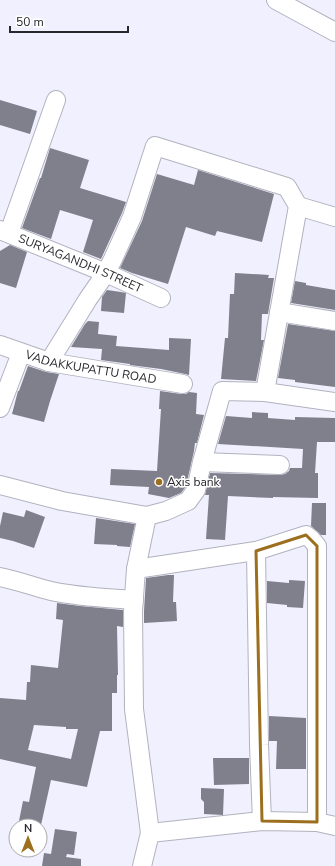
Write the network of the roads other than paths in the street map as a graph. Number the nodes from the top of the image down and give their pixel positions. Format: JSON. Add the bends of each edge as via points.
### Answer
{"nodes":[{"id":1,"x":276,"y":0,"type":"edge"},
{"id":2,"x":335,"y":31,"type":"edge"},
{"id":3,"x":56,"y":100,"type":"dead end"},
{"id":4,"x":298,"y":206,"type":"junction"},
{"id":5,"x":335,"y":217,"type":"edge"},
{"id":6,"x":5,"y":232,"type":"edge"},
{"id":7,"x":106,"y":273,"type":"junction"},
{"id":8,"x":161,"y":298,"type":"dead end"},
{"id":9,"x":279,"y":312,"type":"junction"},
{"id":10,"x":335,"y":321,"type":"edge"},
{"id":11,"x":0,"y":345,"type":"edge"},
{"id":12,"x":21,"y":353,"type":"junction"},
{"id":13,"x":49,"y":362,"type":"junction"},
{"id":14,"x":183,"y":384,"type":"dead end"},
{"id":15,"x":265,"y":392,"type":"junction"},
{"id":16,"x":335,"y":402,"type":"edge"},
{"id":17,"x":0,"y":408,"type":"edge"},
{"id":18,"x":202,"y":462,"type":"junction"},
{"id":19,"x":280,"y":465,"type":"dead end"},
{"id":20,"x":0,"y":485,"type":"edge"},
{"id":21,"x":147,"y":516,"type":"junction"},
{"id":22,"x":256,"y":551,"type":"junction"},
{"id":23,"x":136,"y":569,"type":"junction"},
{"id":24,"x":0,"y":577,"type":"edge"},
{"id":25,"x":134,"y":600,"type":"junction"},
{"id":26,"x":262,"y":821,"type":"junction"},
{"id":27,"x":317,"y":822,"type":"junction"},
{"id":28,"x":335,"y":826,"type":"edge"},
{"id":29,"x":150,"y":833,"type":"junction"},
{"id":30,"x":142,"y":866,"type":"edge"}],
"edges":[{"from":1,"to":2,"type":"street"},
{"from":3,"to":6,"type":"street"},
{"from":4,"to":5,"type":"street"},
{"from":4,"to":7,"type":"street","via":[[288,187],[155,146],[132,217]]},
{"from":4,"to":9,"type":"street"},
{"from":6,"to":7,"type":"street","name":"SURYAGANDHI STREET"},
{"from":7,"to":8,"type":"street","name":"SURYAGANDHI STREET"},
{"from":7,"to":13,"type":"street"},
{"from":9,"to":10,"type":"street"},
{"from":9,"to":15,"type":"street"},
{"from":11,"to":12,"type":"street","name":"VADAKKUPATTU ROAD"},
{"from":12,"to":13,"type":"street","name":"VADAKKUPATTU ROAD"},
{"from":12,"to":17,"type":"street"},
{"from":13,"to":14,"type":"street","name":"VADAKKUPATTU ROAD"},
{"from":15,"to":16,"type":"street"},
{"from":15,"to":18,"type":"street","via":[[222,391]]},
{"from":18,"to":19,"type":"street"},
{"from":18,"to":21,"type":"street","via":[[196,490],[188,501]]},
{"from":20,"to":21,"type":"street","via":[[62,501]]},
{"from":21,"to":23,"type":"street"},
{"from":22,"to":23,"type":"street"},
{"from":22,"to":26,"type":"street","via":[[258,745]]},
{"from":22,"to":27,"type":"street","via":[[306,535],[317,546]]},
{"from":23,"to":25,"type":"street"},
{"from":24,"to":25,"type":"street","via":[[77,596]]},
{"from":25,"to":29,"type":"street","via":[[134,709]]},
{"from":26,"to":27,"type":"street"},
{"from":26,"to":29,"type":"street"},
{"from":27,"to":28,"type":"street"},
{"from":29,"to":30,"type":"street"}]}
